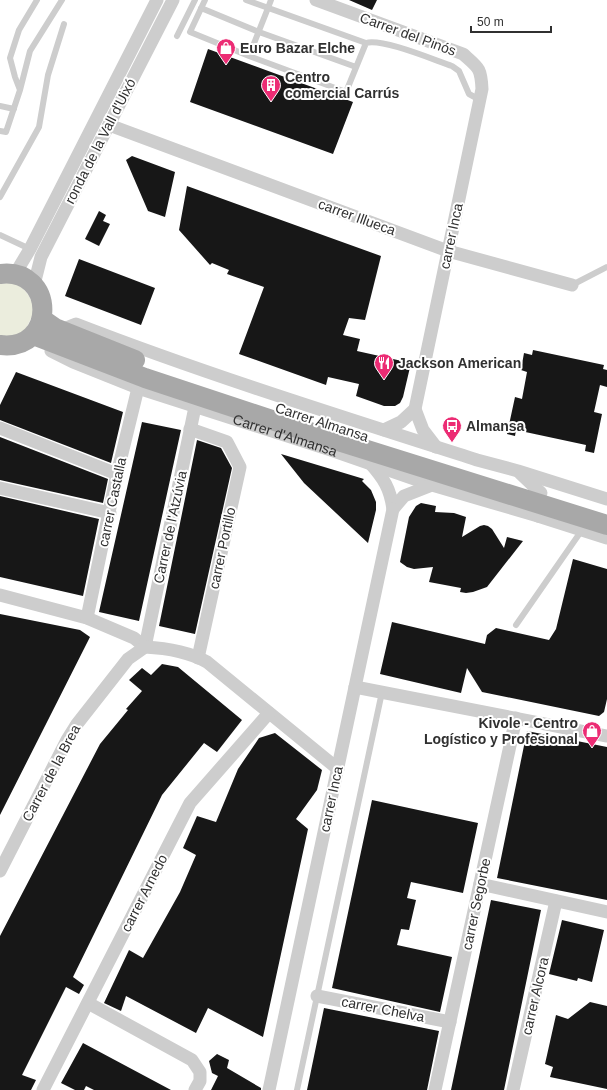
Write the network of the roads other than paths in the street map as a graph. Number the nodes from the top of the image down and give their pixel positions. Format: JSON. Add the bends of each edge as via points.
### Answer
{"nodes":[{"id":1,"x":37,"y":0,"type":"edge"},
{"id":2,"x":62,"y":0,"type":"edge"},
{"id":3,"x":156,"y":0,"type":"edge"},
{"id":4,"x":173,"y":0,"type":"edge"},
{"id":5,"x":195,"y":0,"type":"edge"},
{"id":6,"x":205,"y":0,"type":"edge"},
{"id":7,"x":246,"y":0,"type":"edge"},
{"id":8,"x":271,"y":0,"type":"edge"},
{"id":9,"x":316,"y":0,"type":"edge"},
{"id":10,"x":201,"y":8,"type":"junction"},
{"id":11,"x":268,"y":8,"type":"junction"},
{"id":12,"x":64,"y":24,"type":"dead end"},
{"id":13,"x":259,"y":32,"type":"junction"},
{"id":14,"x":177,"y":36,"type":"dead end"},
{"id":15,"x":366,"y":43,"type":"junction"},
{"id":16,"x":249,"y":56,"type":"junction"},
{"id":17,"x":475,"y":65,"type":"joint"},
{"id":18,"x":356,"y":67,"type":"junction"},
{"id":19,"x":20,"y":90,"type":"junction"},
{"id":20,"x":480,"y":100,"type":"junction"},
{"id":21,"x":0,"y":106,"type":"edge"},
{"id":22,"x":14,"y":109,"type":"junction"},
{"id":23,"x":109,"y":125,"type":"junction"},
{"id":24,"x":0,"y":131,"type":"edge"},
{"id":25,"x":0,"y":197,"type":"edge"},
{"id":26,"x":0,"y":235,"type":"edge"},
{"id":27,"x":30,"y":249,"type":"junction"},
{"id":28,"x":448,"y":251,"type":"junction"},
{"id":29,"x":607,"y":267,"type":"edge"},
{"id":30,"x":8,"y":274,"type":"edge"},
{"id":31,"x":34,"y":285,"type":"junction"},
{"id":32,"x":572,"y":285,"type":"joint"},
{"id":33,"x":38,"y":330,"type":"junction"},
{"id":34,"x":61,"y":330,"type":"junction"},
{"id":35,"x":3,"y":348,"type":"edge"},
{"id":36,"x":138,"y":388,"type":"junction"},
{"id":37,"x":195,"y":407,"type":"junction"},
{"id":38,"x":414,"y":409,"type":"junction"},
{"id":39,"x":0,"y":428,"type":"edge"},
{"id":40,"x":190,"y":428,"type":"junction"},
{"id":41,"x":384,"y":430,"type":"junction"},
{"id":42,"x":227,"y":442,"type":"joint"},
{"id":43,"x":436,"y":447,"type":"junction"},
{"id":44,"x":370,"y":463,"type":"junction"},
{"id":45,"x":518,"y":471,"type":"junction"},
{"id":46,"x":117,"y":474,"type":"junction"},
{"id":47,"x":432,"y":485,"type":"junction"},
{"id":48,"x":0,"y":488,"type":"edge"},
{"id":49,"x":541,"y":493,"type":"junction"},
{"id":50,"x":518,"y":497,"type":"junction"},
{"id":51,"x":607,"y":499,"type":"edge"},
{"id":52,"x":393,"y":509,"type":"junction"},
{"id":53,"x":607,"y":512,"type":"edge"},
{"id":54,"x":110,"y":513,"type":"junction"},
{"id":55,"x":538,"y":516,"type":"junction"},
{"id":56,"x":607,"y":525,"type":"edge"},
{"id":57,"x":582,"y":530,"type":"junction"},
{"id":58,"x":607,"y":538,"type":"edge"},
{"id":59,"x":0,"y":595,"type":"edge"},
{"id":60,"x":87,"y":618,"type":"junction"},
{"id":61,"x":516,"y":625,"type":"dead end"},
{"id":62,"x":145,"y":647,"type":"junction"},
{"id":63,"x":198,"y":658,"type":"junction"},
{"id":64,"x":355,"y":687,"type":"junction"},
{"id":65,"x":382,"y":692,"type":"junction"},
{"id":66,"x":269,"y":713,"type":"junction"},
{"id":67,"x":516,"y":718,"type":"junction"},
{"id":68,"x":607,"y":736,"type":"edge"},
{"id":69,"x":338,"y":769,"type":"junction"},
{"id":70,"x":0,"y":871,"type":"edge"},
{"id":71,"x":480,"y":884,"type":"junction"},
{"id":72,"x":556,"y":901,"type":"junction"},
{"id":73,"x":607,"y":912,"type":"edge"},
{"id":74,"x":317,"y":996,"type":"junction"},
{"id":75,"x":88,"y":1003,"type":"junction"},
{"id":76,"x":450,"y":1022,"type":"junction"},
{"id":77,"x":43,"y":1090,"type":"edge"},
{"id":78,"x":195,"y":1090,"type":"edge"},
{"id":79,"x":269,"y":1090,"type":"edge"},
{"id":80,"x":297,"y":1090,"type":"edge"},
{"id":81,"x":435,"y":1090,"type":"edge"},
{"id":82,"x":513,"y":1090,"type":"edge"}],
"edges":[{"from":1,"to":19,"type":"lane","via":[[19,30],[10,58]]},
{"from":2,"to":19,"type":"lane","via":[[30,51]]},
{"from":3,"to":27,"type":"street","name":"ronda de la Vall d'Uixó"},
{"from":4,"to":23,"type":"street","name":"ronda de la Vall d'Uixó"},
{"from":5,"to":14,"type":"lane"},
{"from":6,"to":10,"type":"lane"},
{"from":7,"to":11,"type":"lane"},
{"from":8,"to":11,"type":"lane"},
{"from":9,"to":17,"type":"street","name":"Carrer del Pinós","via":[[463,54]]},
{"from":10,"to":13,"type":"lane"},
{"from":10,"to":16,"type":"lane","via":[[190,32]]},
{"from":11,"to":13,"type":"lane"},
{"from":11,"to":15,"type":"lane"},
{"from":12,"to":25,"type":"lane","via":[[48,75],[39,127]]},
{"from":13,"to":16,"type":"lane"},
{"from":13,"to":18,"type":"lane"},
{"from":15,"to":18,"type":"lane"},
{"from":15,"to":20,"type":"lane","via":[[372,41],[387,44],[452,66],[459,71],[469,94]]},
{"from":16,"to":18,"type":"lane","via":[[346,92]]},
{"from":17,"to":20,"type":"street","name":"carrer Inca","via":[[482,74]]},
{"from":19,"to":22,"type":"lane"},
{"from":20,"to":28,"type":"street","name":"carrer Inca"},
{"from":21,"to":22,"type":"lane"},
{"from":22,"to":24,"type":"lane","via":[[6,132]]},
{"from":23,"to":28,"type":"street","name":"carrer Illueca"},
{"from":23,"to":31,"type":"street","name":"ronda de la Vall d'Uixó","via":[[41,257]]},
{"from":26,"to":27,"type":"lane"},
{"from":27,"to":30,"type":"street","name":"ronda de la Vall d'Uixó"},
{"from":28,"to":32,"type":"street","name":"carrer Illueca"},
{"from":28,"to":38,"type":"street","name":"carrer Inca"},
{"from":29,"to":32,"type":"lane","name":"carrer Illueca"},
{"from":30,"to":31,"type":"main road","via":[[22,276]]},
{"from":31,"to":33,"type":"main road","via":[[42,302]]},
{"from":33,"to":34,"type":"main road","name":"Carrer Almansa"},
{"from":33,"to":35,"type":"main road","via":[[26,340]]},
{"from":33,"to":36,"type":"street","name":"Carrer d'Almansa","via":[[48,349]]},
{"from":33,"to":50,"type":"main road","name":"Carrer d'Almansa","via":[[145,378]]},
{"from":34,"to":41,"type":"street","via":[[76,324],[226,379]]},
{"from":34,"to":49,"type":"main road","name":"Carrer Almansa","via":[[149,365]]},
{"from":36,"to":37,"type":"street","name":"Carrer d'Almansa"},
{"from":36,"to":46,"type":"street","name":"carrer Castalla"},
{"from":37,"to":40,"type":"street","name":"Carrer de l'Atzúvia"},
{"from":37,"to":44,"type":"street","name":"Carrer d'Almansa"},
{"from":38,"to":41,"type":"street","via":[[401,422]]},
{"from":38,"to":43,"type":"street","via":[[423,430]]},
{"from":39,"to":46,"type":"street"},
{"from":40,"to":42,"type":"street","name":"Carrer d'Almansa"},
{"from":40,"to":62,"type":"street","name":"Carrer de l'Atzúvia"},
{"from":41,"to":43,"type":"street"},
{"from":42,"to":63,"type":"street","name":"carrer Portillo","via":[[240,467]]},
{"from":43,"to":45,"type":"street"},
{"from":44,"to":47,"type":"street","name":"Carrer d'Almansa"},
{"from":44,"to":52,"type":"street","via":[[380,474],[390,493]]},
{"from":45,"to":49,"type":"street"},
{"from":45,"to":51,"type":"street"},
{"from":46,"to":54,"type":"street","name":"carrer Castalla"},
{"from":47,"to":52,"type":"street","via":[[404,496]]},
{"from":47,"to":55,"type":"street","name":"Carrer d'Almansa"},
{"from":48,"to":54,"type":"street"},
{"from":49,"to":53,"type":"main road","name":"Carrer Almansa"},
{"from":50,"to":55,"type":"street","name":"Carrer d'Almansa"},
{"from":50,"to":56,"type":"main road","name":"Carrer d'Almansa"},
{"from":52,"to":64,"type":"street","name":"carrer Inca"},
{"from":54,"to":60,"type":"street","name":"carrer Castalla"},
{"from":55,"to":57,"type":"street","name":"Carrer d'Almansa"},
{"from":57,"to":58,"type":"street","name":"Carrer d'Almansa"},
{"from":57,"to":61,"type":"lane"},
{"from":59,"to":60,"type":"street"},
{"from":60,"to":62,"type":"street","via":[[134,638]]},
{"from":62,"to":63,"type":"street","via":[[172,650]]},
{"from":62,"to":70,"type":"street","name":"Carrer de la Brea","via":[[128,659],[77,724]]},
{"from":63,"to":66,"type":"street"},
{"from":64,"to":65,"type":"street"},
{"from":64,"to":69,"type":"street","name":"carrer Inca"},
{"from":65,"to":67,"type":"street"},
{"from":65,"to":74,"type":"lane"},
{"from":66,"to":69,"type":"street"},
{"from":66,"to":75,"type":"street","name":"carrer Arnedo","via":[[190,803]]},
{"from":67,"to":68,"type":"street"},
{"from":67,"to":71,"type":"street","name":"carrer Segorbe"},
{"from":69,"to":79,"type":"street","name":"carrer Inca"},
{"from":71,"to":72,"type":"street"},
{"from":71,"to":76,"type":"street","name":"carrer Segorbe"},
{"from":72,"to":73,"type":"street"},
{"from":72,"to":82,"type":"street","name":"carrer Alcora"},
{"from":74,"to":76,"type":"street","name":"carrer Chelva"},
{"from":74,"to":80,"type":"lane"},
{"from":75,"to":77,"type":"street","name":"carrer Arnedo"},
{"from":75,"to":78,"type":"street","via":[[192,1060],[200,1072],[200,1081]]},
{"from":76,"to":81,"type":"street","name":"carrer Segorbe"}]}
